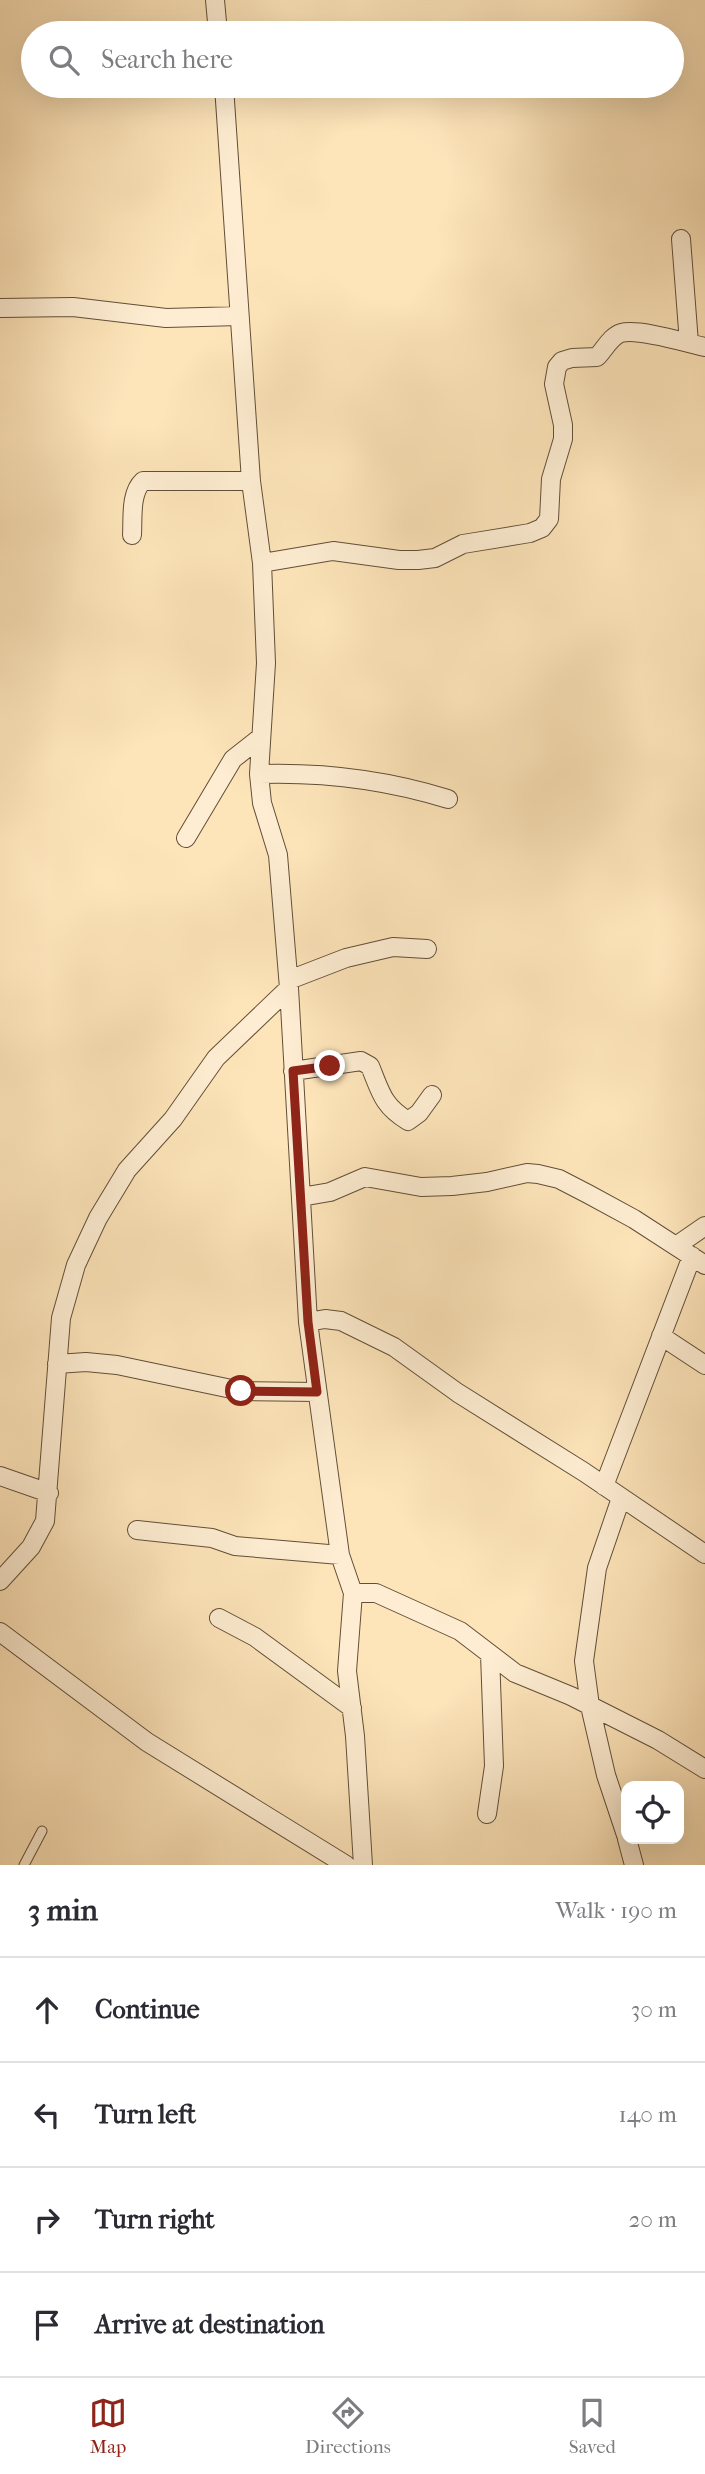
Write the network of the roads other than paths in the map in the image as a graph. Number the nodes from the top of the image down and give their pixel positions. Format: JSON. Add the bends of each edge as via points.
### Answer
{"nodes":[{"id":1,"x":215,"y":0,"type":"edge"},
{"id":2,"x":217,"y":21,"type":"edge"},
{"id":3,"x":225,"y":98,"type":"edge"},
{"id":4,"x":681,"y":239,"type":"dead end"},
{"id":5,"x":0,"y":308,"type":"edge"},
{"id":6,"x":239,"y":316,"type":"junction"},
{"id":7,"x":697,"y":345,"type":"edge"},
{"id":8,"x":251,"y":481,"type":"junction"},
{"id":9,"x":132,"y":535,"type":"dead end"},
{"id":10,"x":262,"y":563,"type":"junction"},
{"id":11,"x":261,"y":737,"type":"junction"},
{"id":12,"x":259,"y":774,"type":"junction"},
{"id":13,"x":448,"y":799,"type":"dead end"},
{"id":14,"x":186,"y":838,"type":"dead end"},
{"id":15,"x":427,"y":949,"type":"dead end"},
{"id":16,"x":289,"y":984,"type":"junction"},
{"id":17,"x":293,"y":1071,"type":"junction"},
{"id":18,"x":432,"y":1095,"type":"dead end"},
{"id":19,"x":300,"y":1197,"type":"junction"},
{"id":20,"x":705,"y":1226,"type":"edge"},
{"id":21,"x":676,"y":1246,"type":"junction"},
{"id":22,"x":698,"y":1260,"type":"edge"},
{"id":23,"x":308,"y":1322,"type":"junction"},
{"id":24,"x":661,"y":1336,"type":"junction"},
{"id":25,"x":57,"y":1364,"type":"junction"},
{"id":26,"x":705,"y":1365,"type":"edge"},
{"id":27,"x":317,"y":1392,"type":"junction"},
{"id":28,"x":0,"y":1476,"type":"edge"},
{"id":29,"x":604,"y":1486,"type":"junction"},
{"id":30,"x":49,"y":1493,"type":"junction"},
{"id":31,"x":621,"y":1497,"type":"junction"},
{"id":32,"x":137,"y":1530,"type":"dead end"},
{"id":33,"x":705,"y":1554,"type":"edge"},
{"id":34,"x":340,"y":1555,"type":"junction"},
{"id":35,"x":0,"y":1581,"type":"edge"},
{"id":36,"x":353,"y":1593,"type":"junction"},
{"id":37,"x":219,"y":1618,"type":"dead end"},
{"id":38,"x":0,"y":1632,"type":"edge"},
{"id":39,"x":490,"y":1654,"type":"junction"},
{"id":40,"x":590,"y":1706,"type":"junction"},
{"id":41,"x":352,"y":1708,"type":"junction"},
{"id":42,"x":705,"y":1769,"type":"edge"},
{"id":43,"x":486,"y":1814,"type":"dead end"},
{"id":44,"x":621,"y":1819,"type":"edge"},
{"id":45,"x":42,"y":1831,"type":"dead end"},
{"id":46,"x":629,"y":1844,"type":"edge"},
{"id":47,"x":24,"y":1865,"type":"edge"},
{"id":48,"x":346,"y":1865,"type":"edge"},
{"id":49,"x":363,"y":1865,"type":"edge"},
{"id":50,"x":634,"y":1865,"type":"edge"}],
"edges":[{"from":1,"to":2,"type":"street"},
{"from":3,"to":6,"type":"street"},
{"from":4,"to":7,"type":"street"},
{"from":5,"to":6,"type":"street","via":[[73,307],[166,318]]},
{"from":6,"to":8,"type":"street"},
{"from":7,"to":10,"type":"street","via":[[620,333],[597,357],[562,362],[554,384],[563,439],[551,479],[549,519],[542,528],[464,544],[435,558],[333,551]]},
{"from":8,"to":9,"type":"street","via":[[144,481],[135,494]]},
{"from":8,"to":10,"type":"street"},
{"from":10,"to":11,"type":"street","via":[[266,663]]},
{"from":11,"to":12,"type":"street"},
{"from":11,"to":14,"type":"street","via":[[233,760]]},
{"from":12,"to":13,"type":"street","via":[[363,778]]},
{"from":12,"to":16,"type":"street","via":[[262,803],[278,855]]},
{"from":15,"to":16,"type":"street","via":[[393,947],[346,958]]},
{"from":16,"to":17,"type":"street"},
{"from":16,"to":25,"type":"street","via":[[216,1058],[173,1119],[127,1170],[76,1265],[61,1318]]},
{"from":17,"to":18,"type":"street","via":[[366,1062],[384,1102],[408,1121]]},
{"from":17,"to":19,"type":"street"},
{"from":19,"to":21,"type":"street","via":[[330,1192],[365,1177],[421,1187],[486,1182],[527,1173],[559,1179]]},
{"from":19,"to":23,"type":"street"},
{"from":20,"to":21,"type":"street"},
{"from":21,"to":22,"type":"street"},
{"from":22,"to":24,"type":"street"},
{"from":23,"to":27,"type":"street"},
{"from":23,"to":29,"type":"street","via":[[341,1321],[394,1347]]},
{"from":24,"to":26,"type":"street"},
{"from":24,"to":29,"type":"street"},
{"from":25,"to":27,"type":"street","via":[[117,1365],[241,1391]]},
{"from":25,"to":30,"type":"street"},
{"from":27,"to":34,"type":"street"},
{"from":28,"to":30,"type":"street"},
{"from":29,"to":31,"type":"street"},
{"from":30,"to":35,"type":"street","via":[[41,1530]]},
{"from":31,"to":33,"type":"street"},
{"from":31,"to":40,"type":"street","via":[[590,1604],[584,1661]]},
{"from":32,"to":34,"type":"street","via":[[212,1538],[235,1546]]},
{"from":34,"to":36,"type":"street"},
{"from":36,"to":39,"type":"street","via":[[376,1593],[397,1602],[460,1631]]},
{"from":36,"to":41,"type":"street","via":[[347,1671]]},
{"from":37,"to":41,"type":"street","via":[[256,1637]]},
{"from":38,"to":48,"type":"street","via":[[147,1742]]},
{"from":39,"to":40,"type":"street","via":[[515,1673]]},
{"from":39,"to":43,"type":"street","via":[[494,1766]]},
{"from":40,"to":42,"type":"street"},
{"from":40,"to":44,"type":"street"},
{"from":41,"to":49,"type":"street"},
{"from":45,"to":47,"type":"lane"},
{"from":46,"to":50,"type":"street"}]}
